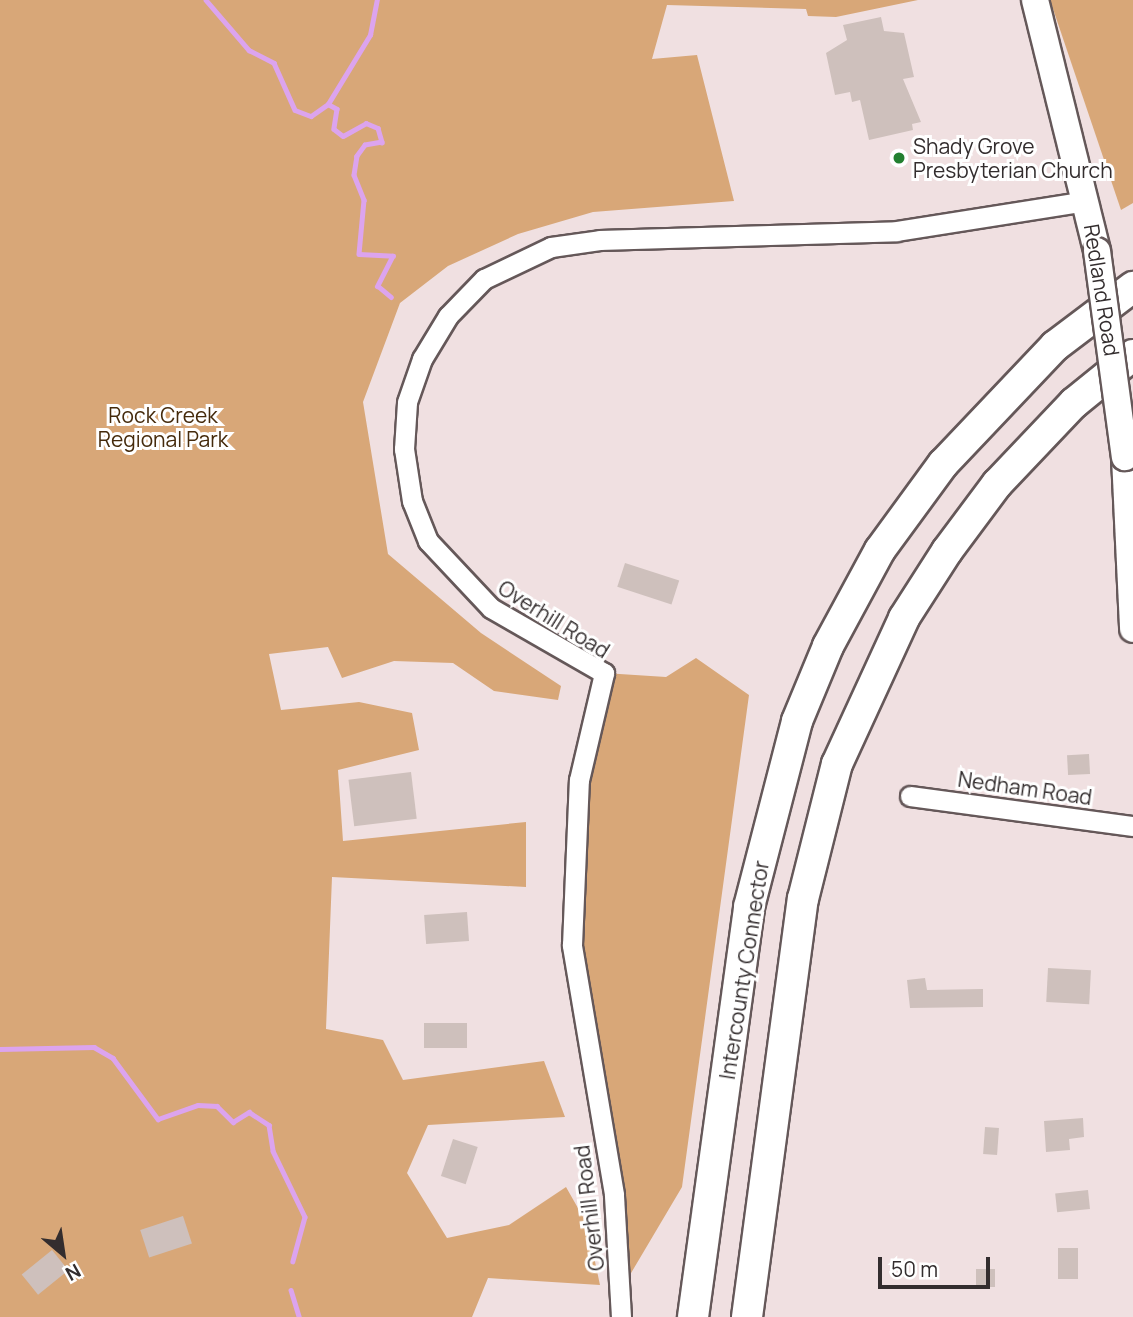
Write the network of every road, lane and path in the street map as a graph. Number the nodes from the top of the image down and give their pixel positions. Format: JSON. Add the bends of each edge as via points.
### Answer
{"nodes":[{"id":1,"x":1035,"y":0,"type":"edge"},
{"id":2,"x":1086,"y":201,"type":"junction"},
{"id":3,"x":1133,"y":287,"type":"edge"},
{"id":4,"x":1133,"y":355,"type":"edge"},
{"id":5,"x":1133,"y":629,"type":"edge"},
{"id":6,"x":910,"y":796,"type":"dead end"},
{"id":7,"x":1133,"y":826,"type":"edge"},
{"id":8,"x":621,"y":1317,"type":"edge"},
{"id":9,"x":692,"y":1317,"type":"edge"},
{"id":10,"x":747,"y":1317,"type":"edge"}],
"edges":[{"from":1,"to":2,"type":"main road","name":"Redland Road"},
{"from":2,"to":5,"type":"main road","name":"Redland Road","bridge":true,"via":[[1125,457]]},
{"from":2,"to":8,"type":"street","name":"Overhill Road","via":[[897,231],[612,239],[551,247],[484,279],[448,316],[422,359],[407,402],[404,449],[412,501],[428,541],[491,608],[604,673],[579,780],[572,945],[614,1194]]},
{"from":3,"to":9,"type":"highway","name":"Intercounty Connector","via":[[1055,346],[943,464],[880,551],[828,646],[797,721],[749,907]]},
{"from":4,"to":10,"type":"highway","via":[[1066,412],[947,551],[904,618],[837,764],[803,900]]},
{"from":6,"to":7,"type":"street","name":"Nedham Road"}]}
